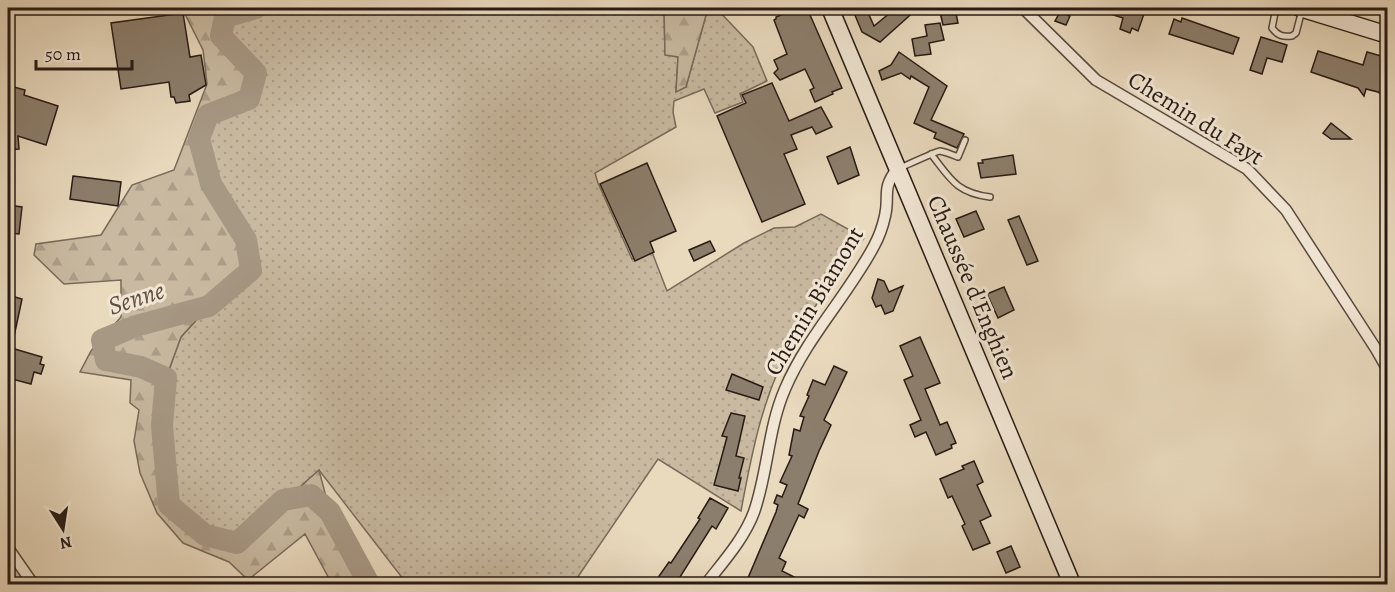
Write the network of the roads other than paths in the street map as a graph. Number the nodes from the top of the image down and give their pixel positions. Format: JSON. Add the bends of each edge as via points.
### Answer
{"nodes":[{"id":1,"x":830,"y":8,"type":"edge"},
{"id":2,"x":1023,"y":8,"type":"edge"},
{"id":3,"x":1276,"y":8,"type":"edge"},
{"id":4,"x":1302,"y":8,"type":"edge"},
{"id":5,"x":1341,"y":14,"type":"edge"},
{"id":6,"x":1388,"y":35,"type":"edge"},
{"id":7,"x":965,"y":140,"type":"dead end"},
{"id":8,"x":931,"y":154,"type":"junction"},
{"id":9,"x":897,"y":169,"type":"junction"},
{"id":10,"x":990,"y":197,"type":"dead end"},
{"id":11,"x":1388,"y":370,"type":"edge"},
{"id":12,"x":8,"y":548,"type":"edge"},
{"id":13,"x":33,"y":585,"type":"edge"},
{"id":14,"x":706,"y":585,"type":"edge"},
{"id":15,"x":1072,"y":585,"type":"edge"}],
"edges":[{"from":1,"to":9,"type":"main road","name":"Chaussée d'Enghien"},
{"from":2,"to":11,"type":"street","name":"Chemin du Fayt","via":[[1096,80],[1247,169],[1286,210]]},
{"from":3,"to":4,"type":"lane","via":[[1272,28],[1285,37],[1296,33]]},
{"from":4,"to":5,"type":"main road"},
{"from":5,"to":6,"type":"main road"},
{"from":7,"to":8,"type":"lane","via":[[958,157],[941,151]]},
{"from":8,"to":9,"type":"lane"},
{"from":8,"to":10,"type":"lane","via":[[959,189]]},
{"from":9,"to":14,"type":"street","name":"Chemin Biamont","via":[[889,180],[886,215],[875,245],[798,362],[784,390],[753,514]]},
{"from":9,"to":15,"type":"main road","name":"Chaussée d'Enghien"},
{"from":12,"to":13,"type":"street"}]}
